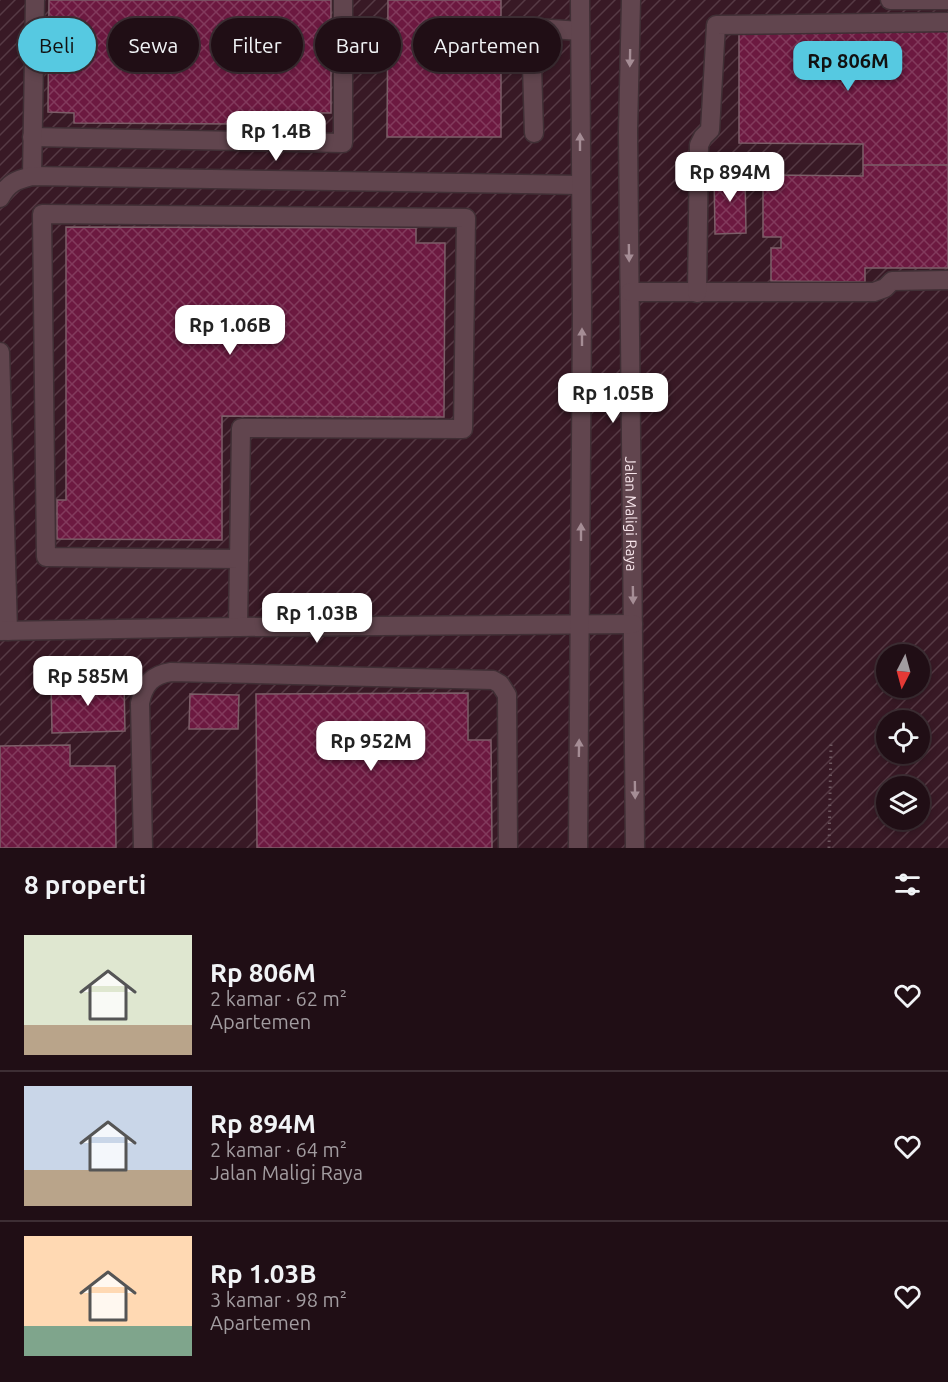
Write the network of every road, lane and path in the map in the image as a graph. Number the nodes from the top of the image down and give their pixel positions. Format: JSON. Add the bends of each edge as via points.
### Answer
{"nodes":[{"id":1,"x":35,"y":0,"type":"edge"},
{"id":2,"x":343,"y":0,"type":"edge"},
{"id":3,"x":580,"y":0,"type":"edge"},
{"id":4,"x":631,"y":0,"type":"edge"},
{"id":5,"x":890,"y":0,"type":"edge"},
{"id":6,"x":948,"y":0,"type":"edge"},
{"id":7,"x":948,"y":22,"type":"edge"},
{"id":8,"x":580,"y":31,"type":"junction"},
{"id":9,"x":534,"y":134,"type":"dead end"},
{"id":10,"x":32,"y":137,"type":"junction"},
{"id":11,"x":32,"y":176,"type":"junction"},
{"id":12,"x":580,"y":185,"type":"junction"},
{"id":13,"x":0,"y":198,"type":"edge"},
{"id":14,"x":948,"y":280,"type":"edge"},
{"id":15,"x":630,"y":292,"type":"junction"},
{"id":16,"x":697,"y":293,"type":"junction"},
{"id":17,"x":0,"y":352,"type":"edge"},
{"id":18,"x":239,"y":559,"type":"junction"},
{"id":19,"x":580,"y":623,"type":"junction"},
{"id":20,"x":633,"y":624,"type":"junction"},
{"id":21,"x":238,"y":627,"type":"junction"},
{"id":22,"x":4,"y":631,"type":"edge"},
{"id":23,"x":831,"y":744,"type":"dead end"},
{"id":24,"x":143,"y":848,"type":"edge"},
{"id":25,"x":508,"y":848,"type":"edge"},
{"id":26,"x":578,"y":848,"type":"edge"},
{"id":27,"x":635,"y":848,"type":"edge"},
{"id":28,"x":829,"y":848,"type":"edge"}],
"edges":[{"from":1,"to":10,"type":"street"},
{"from":2,"to":10,"type":"street","via":[[343,143]]},
{"from":3,"to":8,"type":"street"},
{"from":4,"to":15,"type":"street","name":"Jalan Maligi Raya","one_way":true},
{"from":5,"to":6,"type":"street"},
{"from":7,"to":16,"type":"street","via":[[716,25],[710,130],[699,145]]},
{"from":8,"to":9,"type":"street","via":[[537,28],[531,32]]},
{"from":12,"to":8,"type":"street","one_way":true},
{"from":10,"to":11,"type":"street"},
{"from":11,"to":12,"type":"street"},
{"from":11,"to":13,"type":"street","via":[[15,180]]},
{"from":19,"to":12,"type":"street","one_way":true},
{"from":14,"to":16,"type":"street","via":[[892,281],[874,292]]},
{"from":15,"to":16,"type":"street"},
{"from":15,"to":20,"type":"street","name":"Jalan Maligi Raya","one_way":true},
{"from":17,"to":22,"type":"street"},
{"from":18,"to":18,"type":"street","via":[[46,557],[42,214],[466,218],[463,429],[241,428]]},
{"from":18,"to":21,"type":"street"},
{"from":19,"to":20,"type":"street"},
{"from":19,"to":21,"type":"street"},
{"from":26,"to":19,"type":"street","one_way":true},
{"from":20,"to":27,"type":"street","name":"Jalan Maligi Raya","one_way":true},
{"from":21,"to":22,"type":"street"},
{"from":23,"to":28,"type":"path"},
{"from":24,"to":25,"type":"street","via":[[140,703],[146,684],[159,674],[171,672],[493,680],[507,695]]}]}
